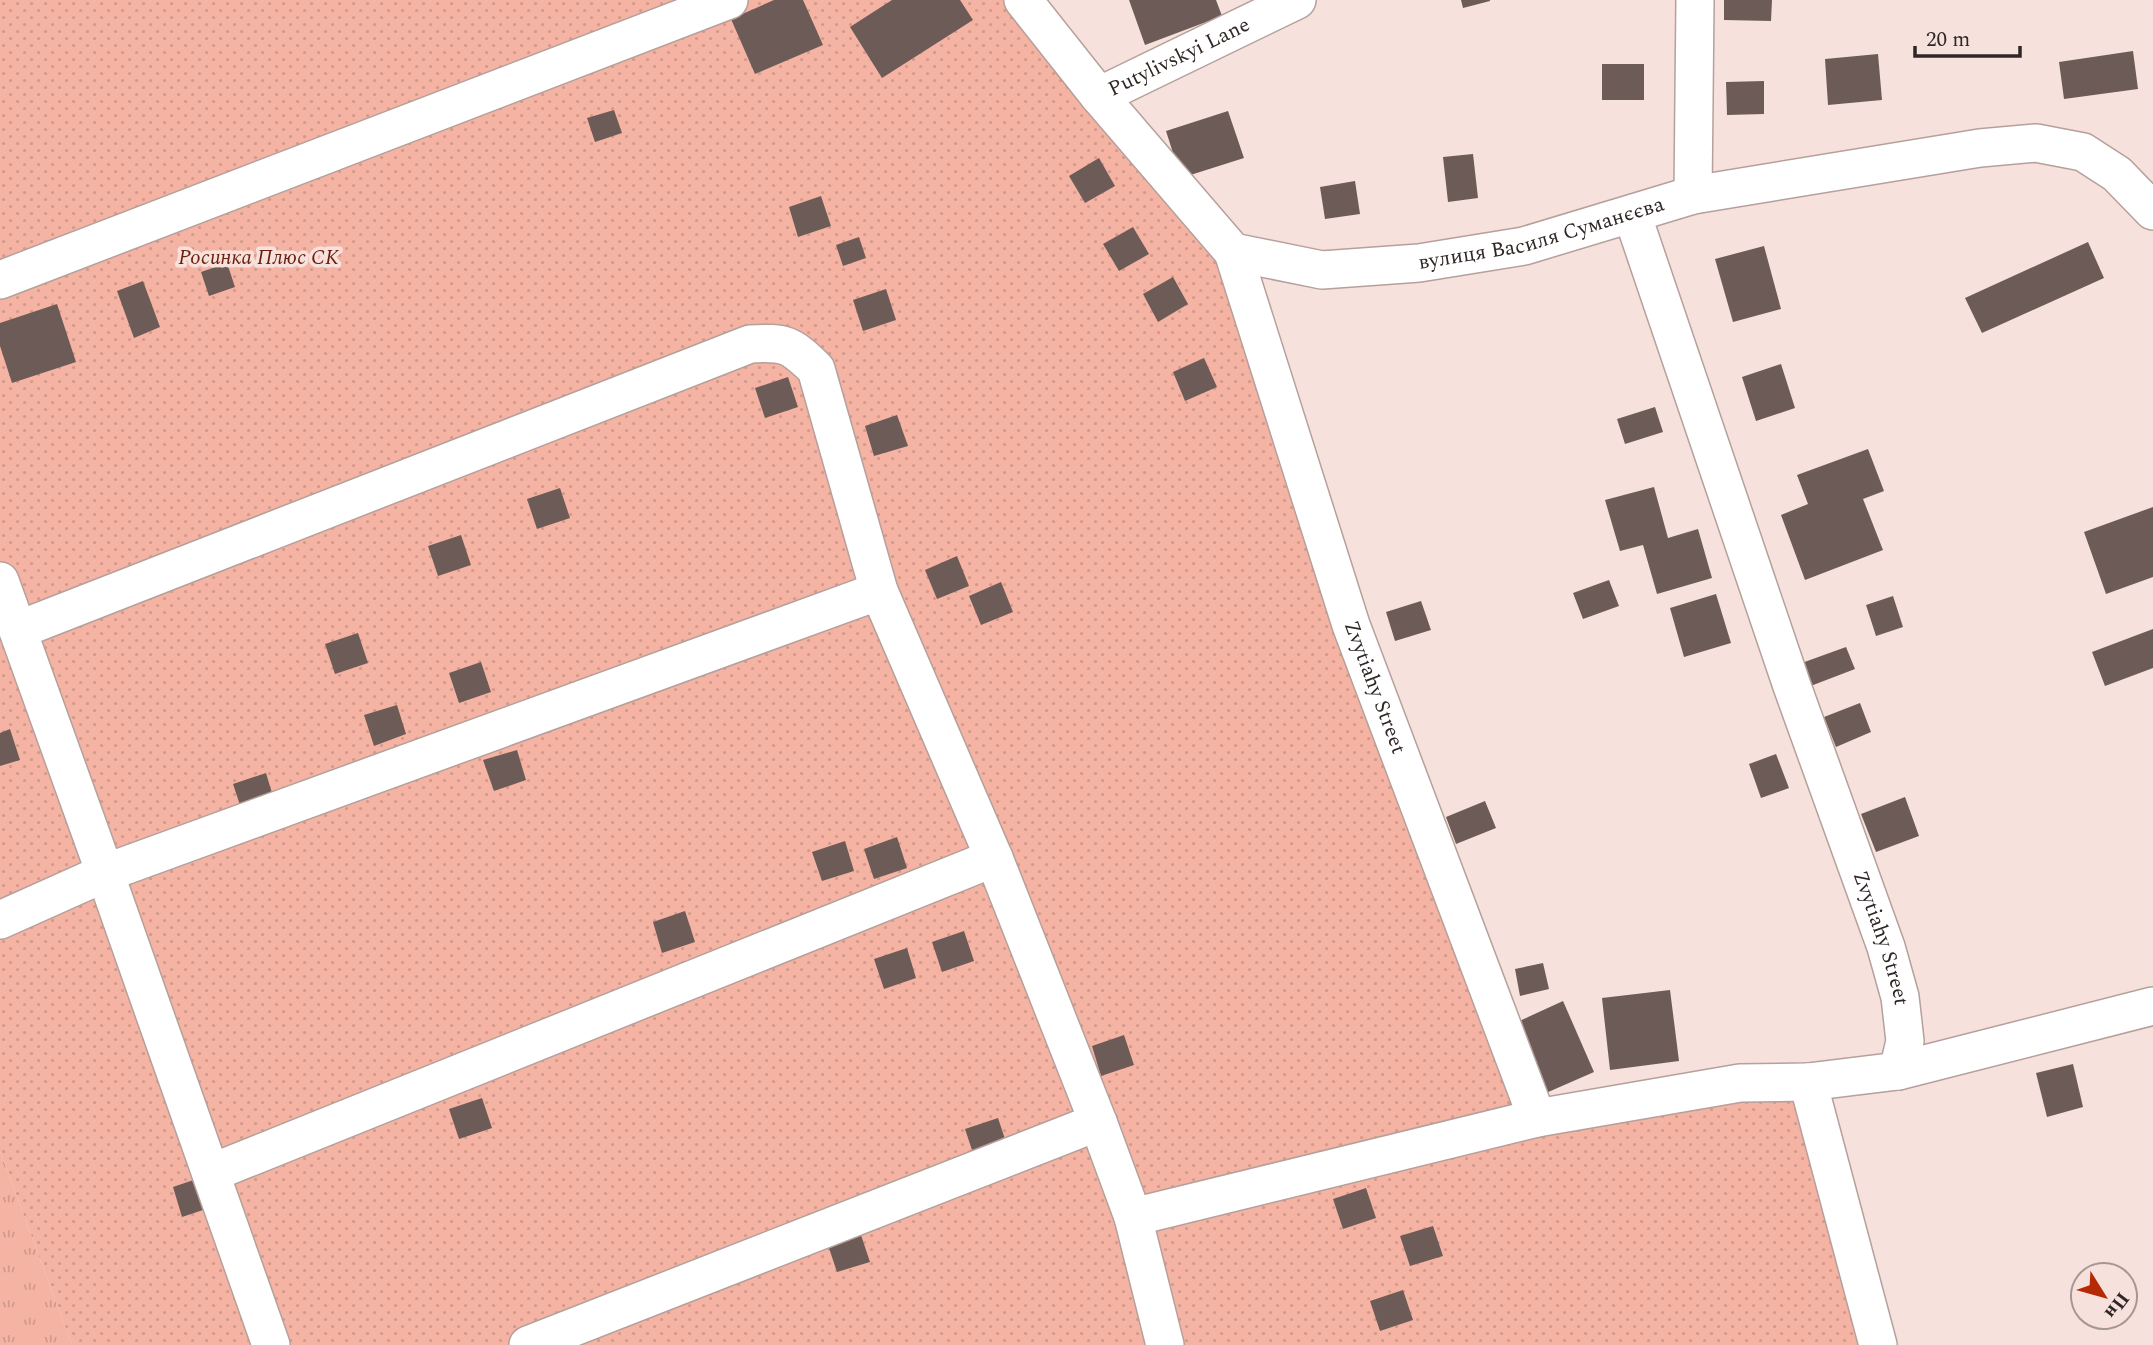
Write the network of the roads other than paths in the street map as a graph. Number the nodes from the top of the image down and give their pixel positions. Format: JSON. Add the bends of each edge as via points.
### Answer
{"nodes":[{"id":1,"x":729,"y":0,"type":"edge"},
{"id":2,"x":1023,"y":0,"type":"edge"},
{"id":3,"x":1297,"y":0,"type":"edge"},
{"id":4,"x":1695,"y":0,"type":"edge"},
{"id":5,"x":1099,"y":96,"type":"junction"},
{"id":6,"x":1693,"y":195,"type":"junction"},
{"id":7,"x":2153,"y":211,"type":"edge"},
{"id":8,"x":1632,"y":214,"type":"junction"},
{"id":9,"x":1233,"y":252,"type":"junction"},
{"id":10,"x":0,"y":280,"type":"edge"},
{"id":11,"x":0,"y":581,"type":"edge"},
{"id":12,"x":879,"y":591,"type":"junction"},
{"id":13,"x":18,"y":630,"type":"junction"},
{"id":14,"x":994,"y":858,"type":"junction"},
{"id":15,"x":105,"y":873,"type":"junction"},
{"id":16,"x":0,"y":920,"type":"edge"},
{"id":17,"x":2153,"y":1006,"type":"edge"},
{"id":18,"x":1898,"y":1071,"type":"junction"},
{"id":19,"x":1808,"y":1082,"type":"junction"},
{"id":20,"x":1537,"y":1118,"type":"junction"},
{"id":21,"x":1098,"y":1122,"type":"junction"},
{"id":22,"x":211,"y":1173,"type":"junction"},
{"id":23,"x":1133,"y":1217,"type":"junction"},
{"id":24,"x":271,"y":1345,"type":"edge"},
{"id":25,"x":528,"y":1345,"type":"edge"},
{"id":26,"x":1165,"y":1345,"type":"edge"},
{"id":27,"x":1878,"y":1345,"type":"edge"}],
"edges":[{"from":1,"to":10,"type":"street"},
{"from":2,"to":5,"type":"street"},
{"from":3,"to":5,"type":"street","name":"Putylivskyi Lane"},
{"from":4,"to":6,"type":"street"},
{"from":5,"to":9,"type":"street"},
{"from":6,"to":7,"type":"street","name":"вулиця Василя Суманєєва","via":[[2036,143],[2083,152],[2117,174]]},
{"from":6,"to":8,"type":"street","name":"вулиця Василя Суманєєва"},
{"from":8,"to":9,"type":"street","name":"вулиця Василя Суманєєва","via":[[1524,246],[1419,263],[1322,270]]},
{"from":8,"to":18,"type":"street","name":"Zvytiahy Street","via":[[1886,947],[1900,997],[1905,1041]]},
{"from":9,"to":20,"type":"street","name":"Zvytiahy Street","via":[[1351,625]]},
{"from":11,"to":13,"type":"street"},
{"from":12,"to":13,"type":"street","via":[[816,369],[794,348],[774,342],[750,344]]},
{"from":12,"to":14,"type":"street"},
{"from":12,"to":15,"type":"street"},
{"from":13,"to":15,"type":"street"},
{"from":14,"to":21,"type":"street"},
{"from":14,"to":22,"type":"street"},
{"from":15,"to":16,"type":"street"},
{"from":15,"to":22,"type":"street"},
{"from":17,"to":18,"type":"street"},
{"from":18,"to":19,"type":"street"},
{"from":19,"to":20,"type":"street","via":[[1740,1083]]},
{"from":19,"to":27,"type":"street"},
{"from":20,"to":23,"type":"street"},
{"from":21,"to":23,"type":"street"},
{"from":21,"to":25,"type":"street"},
{"from":22,"to":24,"type":"street"},
{"from":23,"to":26,"type":"street"}]}
